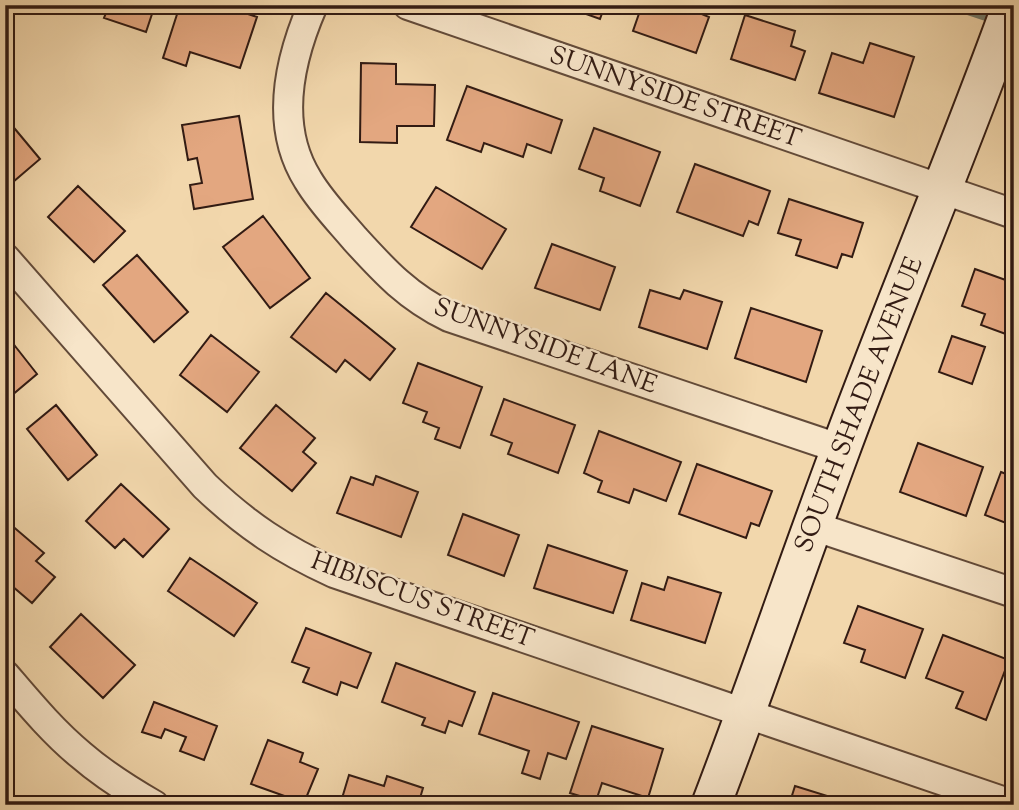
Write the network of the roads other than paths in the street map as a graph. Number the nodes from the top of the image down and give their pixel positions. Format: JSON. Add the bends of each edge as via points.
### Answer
{"nodes":[{"id":1,"x":313,"y":5,"type":"edge"},
{"id":2,"x":408,"y":5,"type":"edge"},
{"id":3,"x":1012,"y":5,"type":"edge"},
{"id":4,"x":943,"y":190,"type":"junction"},
{"id":5,"x":1014,"y":214,"type":"edge"},
{"id":6,"x":5,"y":258,"type":"edge"},
{"id":7,"x":841,"y":449,"type":"junction"},
{"id":8,"x":813,"y":526,"type":"junction"},
{"id":9,"x":1014,"y":593,"type":"edge"},
{"id":10,"x":5,"y":675,"type":"edge"},
{"id":11,"x":746,"y":714,"type":"junction"},
{"id":12,"x":154,"y":805,"type":"edge"},
{"id":13,"x":711,"y":805,"type":"edge"},
{"id":14,"x":1014,"y":805,"type":"edge"}],
"edges":[{"from":1,"to":7,"type":"street","name":"SUNNYSIDE LANE","via":[[291,70],[287,100],[290,133],[308,180],[402,289],[449,317]]},
{"from":2,"to":4,"type":"street","name":"SUNNYSIDE STREET"},
{"from":3,"to":4,"type":"street","name":"SOUTH SHADE AVENUE"},
{"from":4,"to":5,"type":"street","name":"SUNNYSIDE STREET"},
{"from":4,"to":7,"type":"street","name":"SOUTH SHADE AVENUE"},
{"from":6,"to":11,"type":"street","name":"HIBISCUS STREET","via":[[205,486],[261,535],[334,573]]},
{"from":7,"to":8,"type":"street","name":"SOUTH SHADE AVENUE"},
{"from":8,"to":9,"type":"street"},
{"from":8,"to":11,"type":"street","name":"SOUTH SHADE AVENUE"},
{"from":10,"to":12,"type":"street","via":[[79,754]]},
{"from":11,"to":13,"type":"street","name":"SOUTH SHADE AVENUE"},
{"from":11,"to":14,"type":"street","name":"HIBISCUS STREET"}]}
